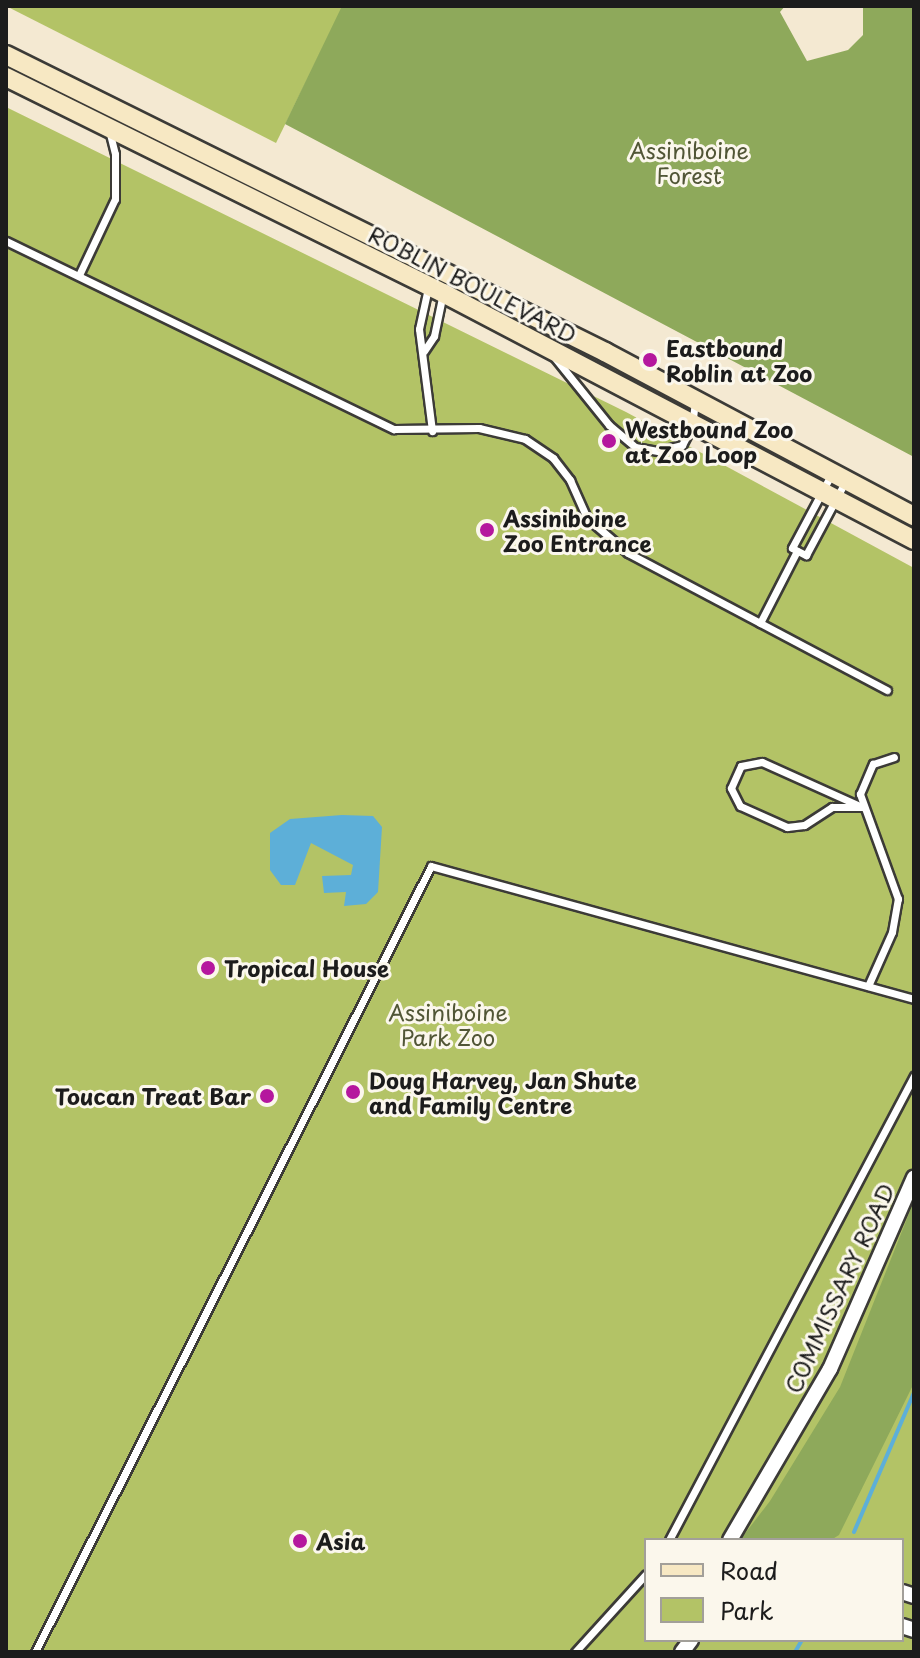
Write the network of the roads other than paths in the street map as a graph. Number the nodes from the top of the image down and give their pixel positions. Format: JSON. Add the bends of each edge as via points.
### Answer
{"nodes":[{"id":1,"x":6,"y":55,"type":"edge"},
{"id":2,"x":6,"y":77,"type":"edge"},
{"id":3,"x":108,"y":127,"type":"junction"},
{"id":4,"x":6,"y":241,"type":"edge"},
{"id":5,"x":444,"y":272,"type":"junction"},
{"id":6,"x":79,"y":275,"type":"junction"},
{"id":7,"x":436,"y":290,"type":"junction"},
{"id":8,"x":548,"y":349,"type":"junction"},
{"id":9,"x":424,"y":351,"type":"junction"},
{"id":10,"x":696,"y":399,"type":"junction"},
{"id":11,"x":692,"y":426,"type":"junction"},
{"id":12,"x":432,"y":431,"type":"junction"},
{"id":13,"x":839,"y":476,"type":"junction"},
{"id":14,"x":829,"y":495,"type":"junction"},
{"id":15,"x":914,"y":516,"type":"edge"},
{"id":16,"x":914,"y":540,"type":"edge"},
{"id":17,"x":795,"y":550,"type":"junction"},
{"id":18,"x":760,"y":623,"type":"junction"},
{"id":19,"x":887,"y":690,"type":"dead end"},
{"id":20,"x":894,"y":757,"type":"dead end"},
{"id":21,"x":862,"y":807,"type":"junction"},
{"id":22,"x":868,"y":986,"type":"junction"},
{"id":23,"x":914,"y":999,"type":"edge"},
{"id":24,"x":914,"y":1076,"type":"edge"},
{"id":25,"x":914,"y":1178,"type":"edge"},
{"id":26,"x":670,"y":1538,"type":"edge"},
{"id":27,"x":731,"y":1538,"type":"edge"},
{"id":28,"x":644,"y":1576,"type":"edge"},
{"id":29,"x":35,"y":1652,"type":"edge"},
{"id":30,"x":575,"y":1652,"type":"edge"}],
"edges":[{"from":1,"to":5,"type":"main road","name":"ROBLIN BOULEVARD"},
{"from":2,"to":3,"type":"main road","name":"ROBLIN BOULEVARD"},
{"from":3,"to":6,"type":"lane","via":[[115,154],[115,199]]},
{"from":3,"to":7,"type":"main road","name":"ROBLIN BOULEVARD"},
{"from":4,"to":6,"type":"lane"},
{"from":5,"to":7,"type":"lane"},
{"from":5,"to":7,"type":"lane"},
{"from":5,"to":10,"type":"main road","name":"ROBLIN BOULEVARD"},
{"from":6,"to":12,"type":"lane","via":[[386,426]]},
{"from":7,"to":8,"type":"main road","name":"ROBLIN BOULEVARD"},
{"from":7,"to":9,"type":"lane","via":[[434,336]]},
{"from":7,"to":9,"type":"lane","via":[[419,329]]},
{"from":8,"to":11,"type":"main road","name":"ROBLIN BOULEVARD"},
{"from":8,"to":11,"type":"lane","via":[[609,425],[635,447],[672,449],[682,445]]},
{"from":9,"to":12,"type":"lane"},
{"from":10,"to":11,"type":"lane"},
{"from":10,"to":13,"type":"main road","name":"ROBLIN BOULEVARD"},
{"from":11,"to":14,"type":"main road","name":"ROBLIN BOULEVARD"},
{"from":12,"to":18,"type":"lane","via":[[494,430],[542,449],[570,480],[587,518],[628,553]]},
{"from":13,"to":14,"type":"lane"},
{"from":13,"to":14,"type":"lane"},
{"from":13,"to":15,"type":"main road","name":"ROBLIN BOULEVARD"},
{"from":14,"to":16,"type":"main road","name":"ROBLIN BOULEVARD"},
{"from":14,"to":17,"type":"lane"},
{"from":14,"to":17,"type":"lane","via":[[806,555]]},
{"from":17,"to":18,"type":"lane"},
{"from":18,"to":19,"type":"lane"},
{"from":20,"to":21,"type":"lane","via":[[873,764],[863,783]]},
{"from":21,"to":21,"type":"lane","via":[[762,762],[741,766],[731,788],[740,806],[787,827],[804,825],[832,807]]},
{"from":21,"to":22,"type":"lane","via":[[898,899],[892,932]]},
{"from":22,"to":23,"type":"lane"},
{"from":22,"to":29,"type":"lane","via":[[431,866]]},
{"from":24,"to":26,"type":"lane"},
{"from":25,"to":27,"type":"street","name":"COMMISSARY ROAD","via":[[830,1369]]},
{"from":28,"to":30,"type":"lane"}]}
